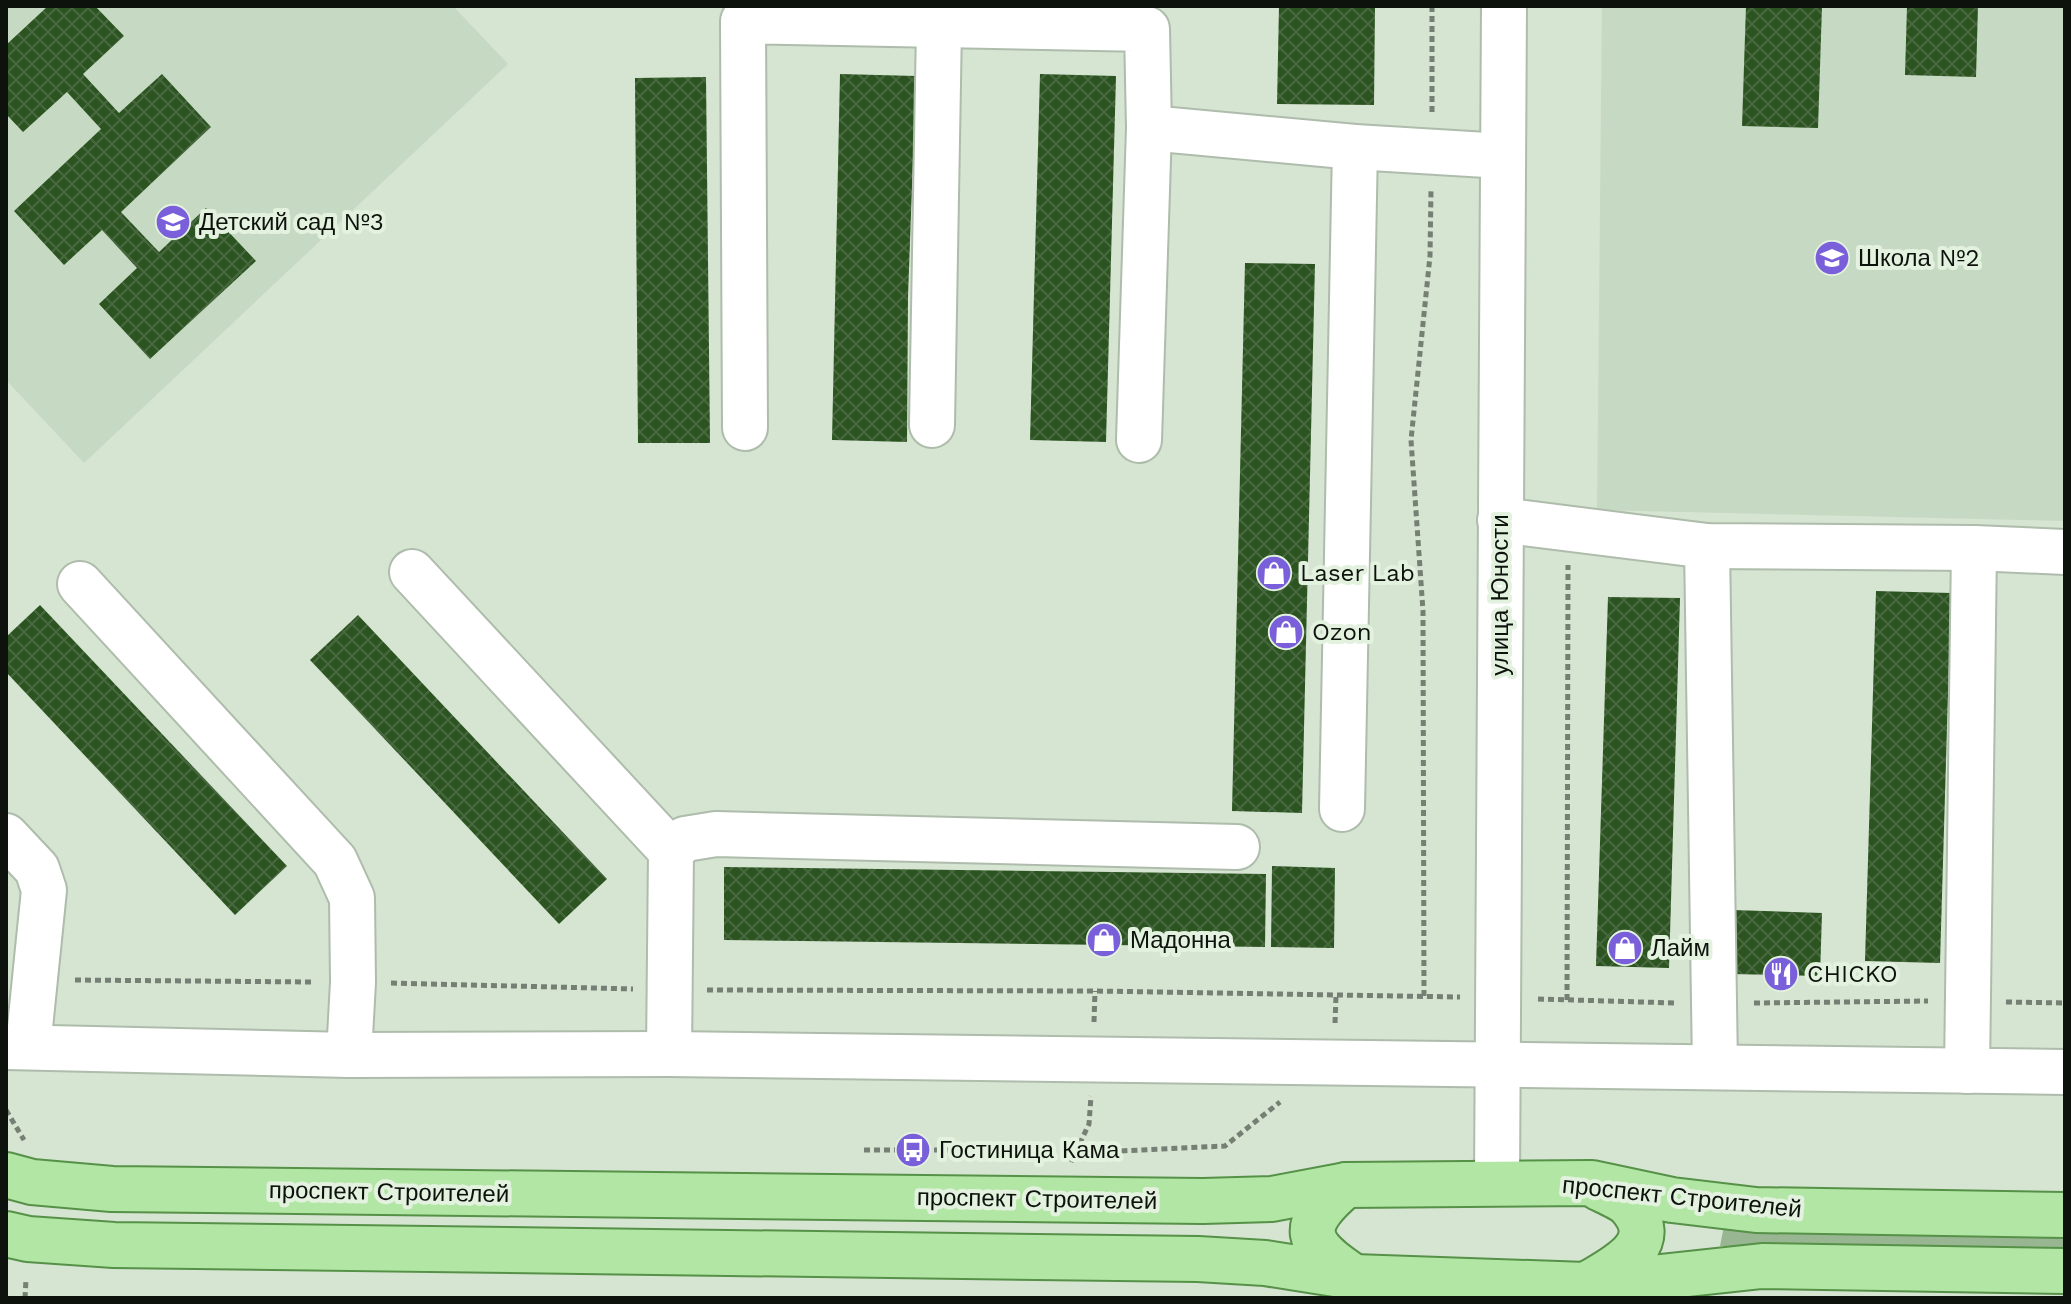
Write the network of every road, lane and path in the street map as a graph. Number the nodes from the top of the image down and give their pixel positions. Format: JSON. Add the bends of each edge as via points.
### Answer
{"nodes":[{"id":1,"x":1432,"y":6,"type":"edge"},
{"id":2,"x":1504,"y":6,"type":"edge"},
{"id":3,"x":950,"y":20,"type":"edge"},
{"id":4,"x":1149,"y":128,"type":"junction"},
{"id":5,"x":1355,"y":147,"type":"junction"},
{"id":6,"x":1432,"y":153,"type":"junction"},
{"id":7,"x":1503,"y":156,"type":"junction"},
{"id":8,"x":932,"y":425,"type":"dead end"},
{"id":9,"x":745,"y":428,"type":"dead end"},
{"id":10,"x":1139,"y":440,"type":"dead end"},
{"id":11,"x":1500,"y":520,"type":"junction"},
{"id":12,"x":1707,"y":546,"type":"junction"},
{"id":13,"x":1974,"y":548,"type":"junction"},
{"id":14,"x":2065,"y":552,"type":"edge"},
{"id":15,"x":1568,"y":560,"type":"dead end"},
{"id":16,"x":412,"y":572,"type":"dead end"},
{"id":17,"x":80,"y":584,"type":"dead end"},
{"id":18,"x":1342,"y":809,"type":"dead end"},
{"id":19,"x":6,"y":836,"type":"edge"},
{"id":20,"x":1237,"y":847,"type":"dead end"},
{"id":21,"x":671,"y":851,"type":"junction"},
{"id":22,"x":35,"y":979,"type":"junction"},
{"id":23,"x":353,"y":982,"type":"junction"},
{"id":24,"x":669,"y":990,"type":"junction"},
{"id":25,"x":1336,"y":996,"type":"junction"},
{"id":26,"x":1968,"y":1001,"type":"junction"},
{"id":27,"x":2065,"y":1003,"type":"edge"},
{"id":28,"x":1714,"y":1004,"type":"junction"},
{"id":29,"x":17,"y":1047,"type":"edge"},
{"id":30,"x":669,"y":1054,"type":"junction"},
{"id":31,"x":349,"y":1055,"type":"junction"},
{"id":32,"x":1323,"y":1062,"type":"junction"},
{"id":33,"x":1499,"y":1064,"type":"junction"},
{"id":34,"x":1715,"y":1067,"type":"junction"},
{"id":35,"x":1967,"y":1071,"type":"junction"},
{"id":36,"x":2065,"y":1072,"type":"edge"},
{"id":37,"x":1069,"y":1165,"type":"dead end"},
{"id":38,"x":6,"y":1175,"type":"edge"},
{"id":39,"x":1497,"y":1183,"type":"junction"},
{"id":40,"x":1592,"y":1183,"type":"junction"},
{"id":41,"x":1346,"y":1185,"type":"junction"},
{"id":42,"x":2065,"y":1215,"type":"edge"},
{"id":43,"x":6,"y":1234,"type":"edge"},
{"id":44,"x":2065,"y":1271,"type":"edge"},
{"id":45,"x":1354,"y":1277,"type":"junction"},
{"id":46,"x":1586,"y":1285,"type":"junction"}],
"edges":[{"from":1,"to":6,"type":"path"},
{"from":2,"to":7,"type":"street","name":"улица Юности"},
{"from":3,"to":4,"type":"street","via":[[1147,29]]},
{"from":3,"to":8,"type":"street"},
{"from":3,"to":9,"type":"street","via":[[743,21]]},
{"from":4,"to":5,"type":"street"},
{"from":4,"to":10,"type":"street"},
{"from":5,"to":6,"type":"street"},
{"from":5,"to":18,"type":"street"},
{"from":6,"to":7,"type":"street"},
{"from":6,"to":25,"type":"path","via":[[1430,256],[1411,440],[1423,611],[1424,996]]},
{"from":7,"to":11,"type":"street","name":"улица Юности"},
{"from":11,"to":12,"type":"street"},
{"from":11,"to":33,"type":"street","name":"улица Юности"},
{"from":12,"to":13,"type":"street"},
{"from":12,"to":28,"type":"street"},
{"from":13,"to":14,"type":"street"},
{"from":13,"to":26,"type":"street"},
{"from":15,"to":28,"type":"path","via":[[1567,1000]]},
{"from":16,"to":21,"type":"street"},
{"from":17,"to":23,"type":"street","via":[[335,861],[352,898]]},
{"from":19,"to":22,"type":"street","via":[[37,869],[44,890]]},
{"from":20,"to":21,"type":"street","via":[[716,834],[685,839]]},
{"from":21,"to":24,"type":"street"},
{"from":22,"to":23,"type":"path"},
{"from":22,"to":29,"type":"street"},
{"from":23,"to":24,"type":"path"},
{"from":23,"to":31,"type":"street"},
{"from":24,"to":25,"type":"path"},
{"from":24,"to":30,"type":"street"},
{"from":25,"to":32,"type":"path","via":[[1334,1050]]},
{"from":26,"to":27,"type":"path"},
{"from":26,"to":28,"type":"path"},
{"from":26,"to":35,"type":"street"},
{"from":28,"to":34,"type":"street"},
{"from":29,"to":31,"type":"street"},
{"from":30,"to":31,"type":"street"},
{"from":30,"to":32,"type":"street"},
{"from":32,"to":33,"type":"street"},
{"from":32,"to":37,"type":"path","via":[[1225,1146],[1098,1152]]},
{"from":33,"to":34,"type":"street"},
{"from":33,"to":39,"type":"street","name":"улица Юности"},
{"from":34,"to":35,"type":"street"},
{"from":35,"to":36,"type":"street"},
{"from":38,"to":41,"type":"main road","name":"проспект Строителей","via":[[112,1189],[1067,1200],[1272,1199]]},
{"from":39,"to":40,"type":"main road","name":"проспект Строителей"},
{"from":39,"to":41,"type":"main road","name":"проспект Строителей"},
{"from":40,"to":42,"type":"main road","name":"проспект Строителей","via":[[1756,1210]]},
{"from":40,"to":46,"type":"main road","via":[[1631,1206],[1641,1225],[1639,1247],[1628,1260]]},
{"from":41,"to":45,"type":"main road","via":[[1325,1203],[1312,1232],[1325,1258]]},
{"from":43,"to":45,"type":"main road","via":[[114,1245],[1198,1259]]},
{"from":44,"to":46,"type":"main road","via":[[1762,1266]]},
{"from":45,"to":46,"type":"main road"}]}
